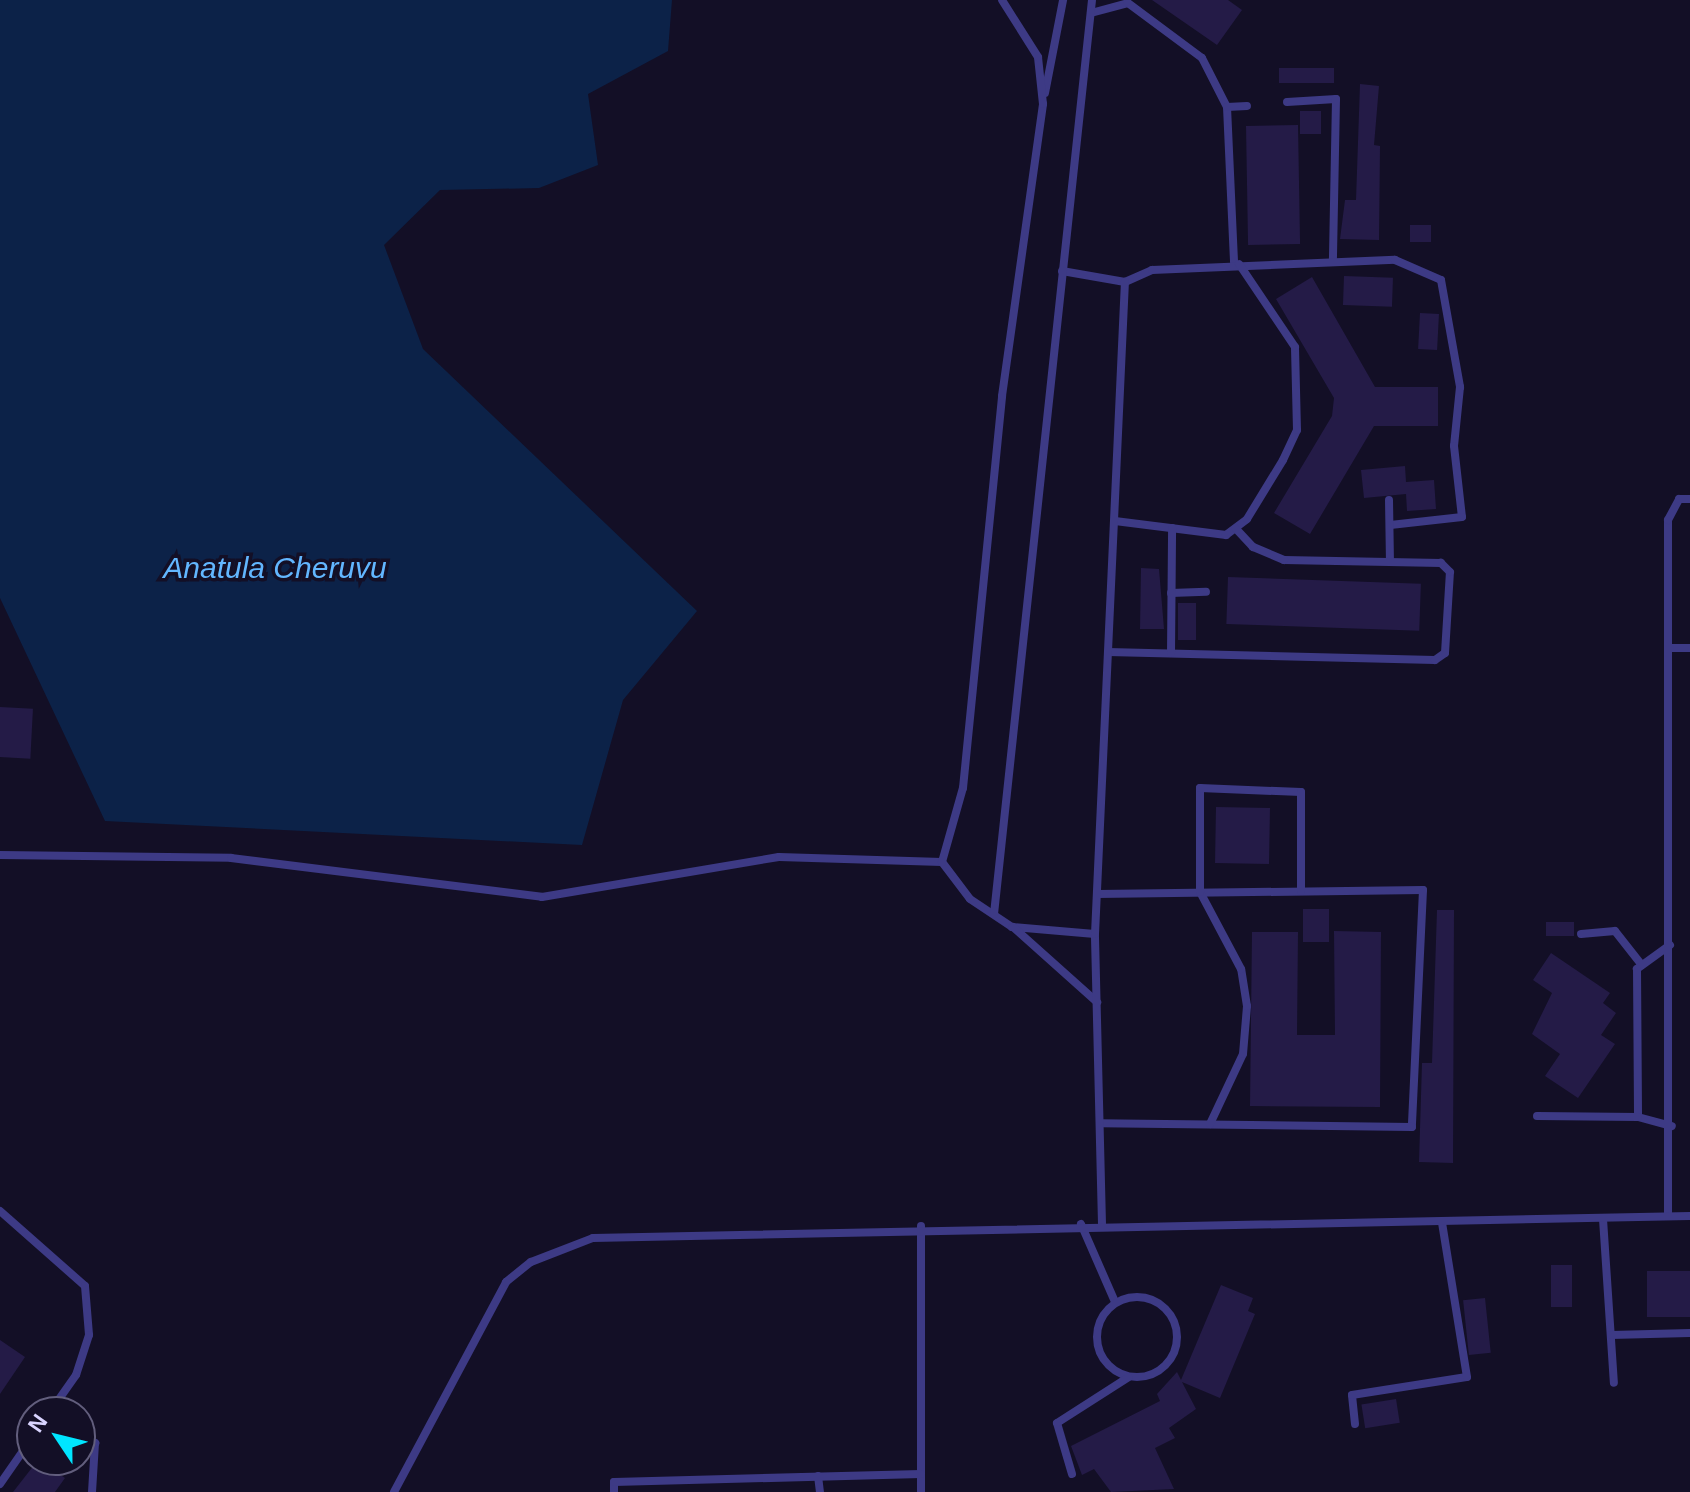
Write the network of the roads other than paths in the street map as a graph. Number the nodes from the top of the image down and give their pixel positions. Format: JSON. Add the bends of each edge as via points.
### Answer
{"nodes":[{"id":1,"x":1002,"y":0,"type":"edge"},
{"id":2,"x":1063,"y":0,"type":"edge"},
{"id":3,"x":1092,"y":0,"type":"edge"},
{"id":4,"x":1091,"y":13,"type":"junction"},
{"id":5,"x":1287,"y":102,"type":"dead end"},
{"id":6,"x":1043,"y":104,"type":"junction"},
{"id":7,"x":1247,"y":106,"type":"dead end"},
{"id":8,"x":1227,"y":107,"type":"junction"},
{"id":9,"x":1333,"y":261,"type":"junction"},
{"id":10,"x":1237,"y":264,"type":"junction"},
{"id":11,"x":1062,"y":271,"type":"junction"},
{"id":12,"x":1125,"y":282,"type":"junction"},
{"id":13,"x":1690,"y":499,"type":"edge"},
{"id":14,"x":1389,"y":500,"type":"dead end"},
{"id":15,"x":1115,"y":521,"type":"junction"},
{"id":16,"x":1390,"y":525,"type":"junction"},
{"id":17,"x":1172,"y":528,"type":"junction"},
{"id":18,"x":1236,"y":529,"type":"junction"},
{"id":19,"x":1390,"y":562,"type":"junction"},
{"id":20,"x":1206,"y":592,"type":"dead end"},
{"id":21,"x":1171,"y":593,"type":"junction"},
{"id":22,"x":1668,"y":648,"type":"junction"},
{"id":23,"x":1690,"y":648,"type":"edge"},
{"id":24,"x":1108,"y":652,"type":"junction"},
{"id":25,"x":1171,"y":653,"type":"junction"},
{"id":26,"x":0,"y":855,"type":"edge"},
{"id":27,"x":942,"y":862,"type":"junction"},
{"id":28,"x":1301,"y":891,"type":"junction"},
{"id":29,"x":1200,"y":892,"type":"junction"},
{"id":30,"x":1097,"y":894,"type":"junction"},
{"id":31,"x":994,"y":914,"type":"junction"},
{"id":32,"x":1012,"y":927,"type":"junction"},
{"id":33,"x":1095,"y":934,"type":"junction"},
{"id":34,"x":1581,"y":934,"type":"dead end"},
{"id":35,"x":1670,"y":945,"type":"junction"},
{"id":36,"x":1641,"y":964,"type":"junction"},
{"id":37,"x":1097,"y":1002,"type":"junction"},
{"id":38,"x":1537,"y":1116,"type":"dead end"},
{"id":39,"x":1638,"y":1117,"type":"junction"},
{"id":40,"x":1101,"y":1123,"type":"junction"},
{"id":41,"x":1210,"y":1124,"type":"junction"},
{"id":42,"x":1672,"y":1126,"type":"junction"},
{"id":43,"x":0,"y":1211,"type":"edge"},
{"id":44,"x":1668,"y":1216,"type":"junction"},
{"id":45,"x":1690,"y":1216,"type":"edge"},
{"id":46,"x":1603,"y":1219,"type":"junction"},
{"id":47,"x":1442,"y":1223,"type":"junction"},
{"id":48,"x":1081,"y":1224,"type":"junction"},
{"id":49,"x":1102,"y":1224,"type":"junction"},
{"id":50,"x":921,"y":1226,"type":"junction"},
{"id":51,"x":1115,"y":1302,"type":"junction"},
{"id":52,"x":1690,"y":1333,"type":"edge"},
{"id":53,"x":1611,"y":1335,"type":"junction"},
{"id":54,"x":1129,"y":1377,"type":"junction"},
{"id":55,"x":1614,"y":1383,"type":"dead end"},
{"id":56,"x":62,"y":1396,"type":"edge"},
{"id":57,"x":1355,"y":1424,"type":"dead end"},
{"id":58,"x":16,"y":1461,"type":"edge"},
{"id":59,"x":921,"y":1474,"type":"junction"},
{"id":60,"x":1072,"y":1474,"type":"dead end"},
{"id":61,"x":818,"y":1476,"type":"junction"},
{"id":62,"x":674,"y":1481,"type":"junction"},
{"id":63,"x":0,"y":1484,"type":"edge"},
{"id":64,"x":394,"y":1492,"type":"edge"},
{"id":65,"x":614,"y":1492,"type":"edge"},
{"id":66,"x":675,"y":1492,"type":"edge"},
{"id":67,"x":820,"y":1492,"type":"edge"},
{"id":68,"x":921,"y":1492,"type":"edge"}],
"edges":[{"from":1,"to":6,"type":"lane","via":[[1038,57]]},
{"from":2,"to":6,"type":"lane"},
{"from":3,"to":4,"type":"lane"},
{"from":4,"to":8,"type":"lane","via":[[1128,3],[1202,58]]},
{"from":4,"to":11,"type":"lane"},
{"from":5,"to":9,"type":"lane","via":[[1336,99]]},
{"from":6,"to":27,"type":"lane","via":[[1002,396],[963,788]]},
{"from":7,"to":8,"type":"lane"},
{"from":8,"to":10,"type":"lane"},
{"from":9,"to":10,"type":"lane"},
{"from":9,"to":16,"type":"lane","via":[[1395,260],[1441,280],[1454,323],[1462,517]]},
{"from":10,"to":12,"type":"lane","via":[[1152,270]]},
{"from":10,"to":18,"type":"lane","via":[[1295,347],[1299,386],[1288,450]]},
{"from":11,"to":12,"type":"lane"},
{"from":11,"to":31,"type":"lane"},
{"from":12,"to":15,"type":"lane"},
{"from":13,"to":22,"type":"lane","via":[[1679,499],[1668,520]]},
{"from":14,"to":16,"type":"lane"},
{"from":15,"to":17,"type":"lane"},
{"from":15,"to":24,"type":"lane"},
{"from":16,"to":19,"type":"lane"},
{"from":17,"to":18,"type":"lane","via":[[1226,535]]},
{"from":17,"to":21,"type":"lane"},
{"from":18,"to":19,"type":"lane","via":[[1253,547],[1284,560]]},
{"from":19,"to":25,"type":"lane","via":[[1441,563],[1450,572],[1445,653],[1435,660]]},
{"from":20,"to":21,"type":"lane"},
{"from":21,"to":25,"type":"lane"},
{"from":22,"to":23,"type":"lane"},
{"from":22,"to":35,"type":"lane"},
{"from":24,"to":25,"type":"lane"},
{"from":24,"to":30,"type":"lane"},
{"from":26,"to":27,"type":"lane","via":[[231,858],[542,897],[779,857]]},
{"from":27,"to":31,"type":"lane","via":[[970,899]]},
{"from":28,"to":29,"type":"lane"},
{"from":28,"to":29,"type":"lane","via":[[1301,792],[1208,783],[1197,798]]},
{"from":28,"to":41,"type":"lane","via":[[1423,890],[1412,1127]]},
{"from":29,"to":30,"type":"lane"},
{"from":29,"to":41,"type":"lane","via":[[1241,969],[1247,1006],[1243,1054]]},
{"from":30,"to":33,"type":"lane"},
{"from":31,"to":32,"type":"lane"},
{"from":32,"to":33,"type":"lane"},
{"from":32,"to":37,"type":"lane"},
{"from":33,"to":37,"type":"lane"},
{"from":34,"to":36,"type":"lane","via":[[1615,931]]},
{"from":35,"to":36,"type":"lane"},
{"from":35,"to":42,"type":"lane"},
{"from":36,"to":39,"type":"lane"},
{"from":37,"to":40,"type":"lane"},
{"from":38,"to":39,"type":"lane"},
{"from":39,"to":42,"type":"lane"},
{"from":40,"to":41,"type":"lane"},
{"from":40,"to":49,"type":"lane"},
{"from":42,"to":44,"type":"lane"},
{"from":43,"to":56,"type":"lane","via":[[85,1286],[89,1335],[76,1375]]},
{"from":44,"to":45,"type":"lane"},
{"from":44,"to":46,"type":"lane"},
{"from":46,"to":47,"type":"lane"},
{"from":46,"to":53,"type":"lane"},
{"from":47,"to":49,"type":"lane"},
{"from":47,"to":57,"type":"lane","via":[[1467,1377],[1352,1395]]},
{"from":48,"to":49,"type":"lane"},
{"from":48,"to":50,"type":"lane"},
{"from":48,"to":51,"type":"lane"},
{"from":50,"to":59,"type":"lane"},
{"from":50,"to":64,"type":"lane","via":[[593,1238],[531,1262],[506,1282]]},
{"from":51,"to":54,"type":"lane","via":[[1098,1324],[1098,1351]]},
{"from":51,"to":54,"type":"lane","via":[[1153,1299],[1176,1328],[1167,1364]]},
{"from":52,"to":53,"type":"lane"},
{"from":53,"to":55,"type":"lane"},
{"from":54,"to":60,"type":"lane","via":[[1057,1423]]},
{"from":58,"to":63,"type":"lane"},
{"from":59,"to":61,"type":"lane"},
{"from":59,"to":68,"type":"lane"},
{"from":61,"to":62,"type":"lane"},
{"from":61,"to":67,"type":"lane"},
{"from":62,"to":65,"type":"lane","via":[[614,1482]]},
{"from":62,"to":66,"type":"lane"}]}
